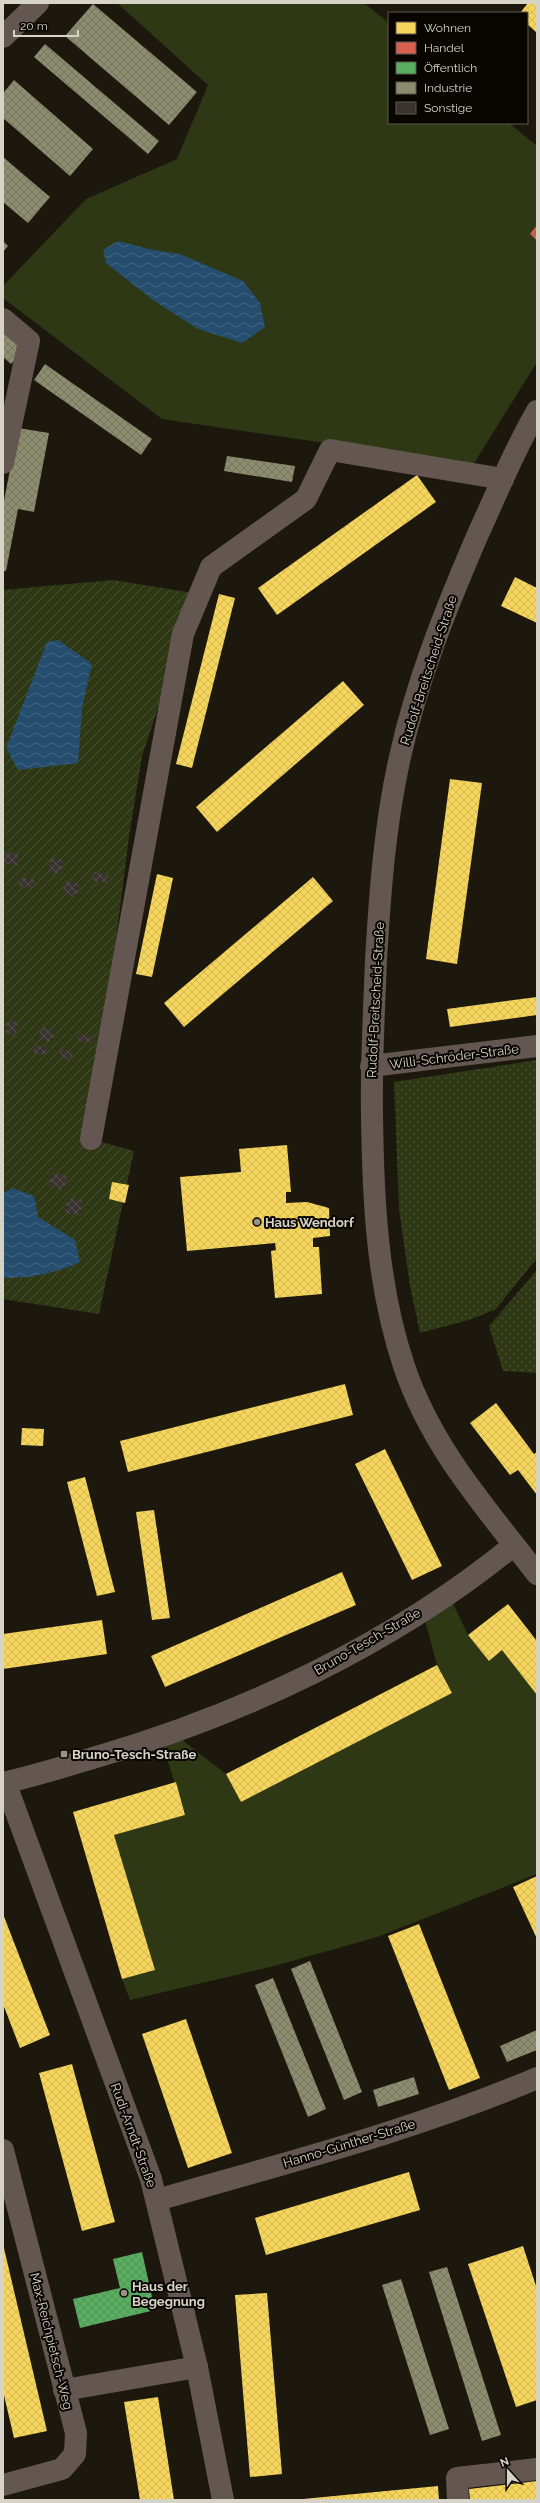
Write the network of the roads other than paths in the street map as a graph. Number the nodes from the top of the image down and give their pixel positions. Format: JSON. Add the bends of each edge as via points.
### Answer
{"nodes":[{"id":1,"x":38,"y":3,"type":"edge"},
{"id":2,"x":3,"y":37,"type":"edge"},
{"id":3,"x":3,"y":320,"type":"edge"},
{"id":4,"x":537,"y":411,"type":"edge"},
{"id":5,"x":3,"y":463,"type":"edge"},
{"id":6,"x":503,"y":479,"type":"junction"},
{"id":7,"x":537,"y":1046,"type":"edge"},
{"id":8,"x":371,"y":1066,"type":"junction"},
{"id":9,"x":91,"y":1139,"type":"dead end"},
{"id":10,"x":514,"y":1545,"type":"junction"},
{"id":11,"x":537,"y":1574,"type":"edge"},
{"id":12,"x":4,"y":1782,"type":"edge"},
{"id":13,"x":537,"y":2078,"type":"edge"},
{"id":14,"x":3,"y":2150,"type":"edge"},
{"id":15,"x":157,"y":2200,"type":"junction"},
{"id":16,"x":197,"y":2367,"type":"junction"},
{"id":17,"x":64,"y":2390,"type":"junction"},
{"id":18,"x":537,"y":2469,"type":"edge"},
{"id":19,"x":3,"y":2485,"type":"edge"},
{"id":20,"x":223,"y":2500,"type":"edge"},
{"id":21,"x":458,"y":2500,"type":"edge"}],
"edges":[{"from":1,"to":2,"type":"street"},
{"from":3,"to":5,"type":"street","via":[[29,341]]},
{"from":4,"to":6,"type":"street","name":"Rudolf-Breitscheid-Straße"},
{"from":6,"to":8,"type":"street","name":"Rudolf-Breitscheid-Straße","via":[[447,610],[417,695],[400,757],[382,876]]},
{"from":6,"to":9,"type":"street","via":[[330,450],[306,499],[211,567],[183,634]]},
{"from":7,"to":8,"type":"street","name":"Willi-Schröder-Straße"},
{"from":8,"to":10,"type":"street","name":"Rudolf-Breitscheid-Straße","via":[[376,1219],[387,1298],[404,1367],[427,1424],[447,1456]]},
{"from":10,"to":11,"type":"street","name":"Rudolf-Breitscheid-Straße"},
{"from":10,"to":12,"type":"street","name":"Bruno-Tesch-Straße","via":[[486,1568],[386,1633],[282,1687],[160,1737]]},
{"from":12,"to":15,"type":"street","name":"Rudi-Arndt-Straße"},
{"from":13,"to":15,"type":"street","name":"Hanno-Günther-Straße","via":[[450,2111],[350,2144]]},
{"from":14,"to":17,"type":"street","name":"Max-Reichpietsch-Weg"},
{"from":15,"to":16,"type":"street","name":"Rudi-Arndt-Straße"},
{"from":16,"to":17,"type":"street"},
{"from":16,"to":20,"type":"street","name":"Rudi-Arndt-Straße"},
{"from":17,"to":19,"type":"street","name":"Max-Reichpietsch-Weg","via":[[76,2433],[75,2454],[62,2469]]},
{"from":18,"to":21,"type":"street","via":[[457,2478]]}]}
